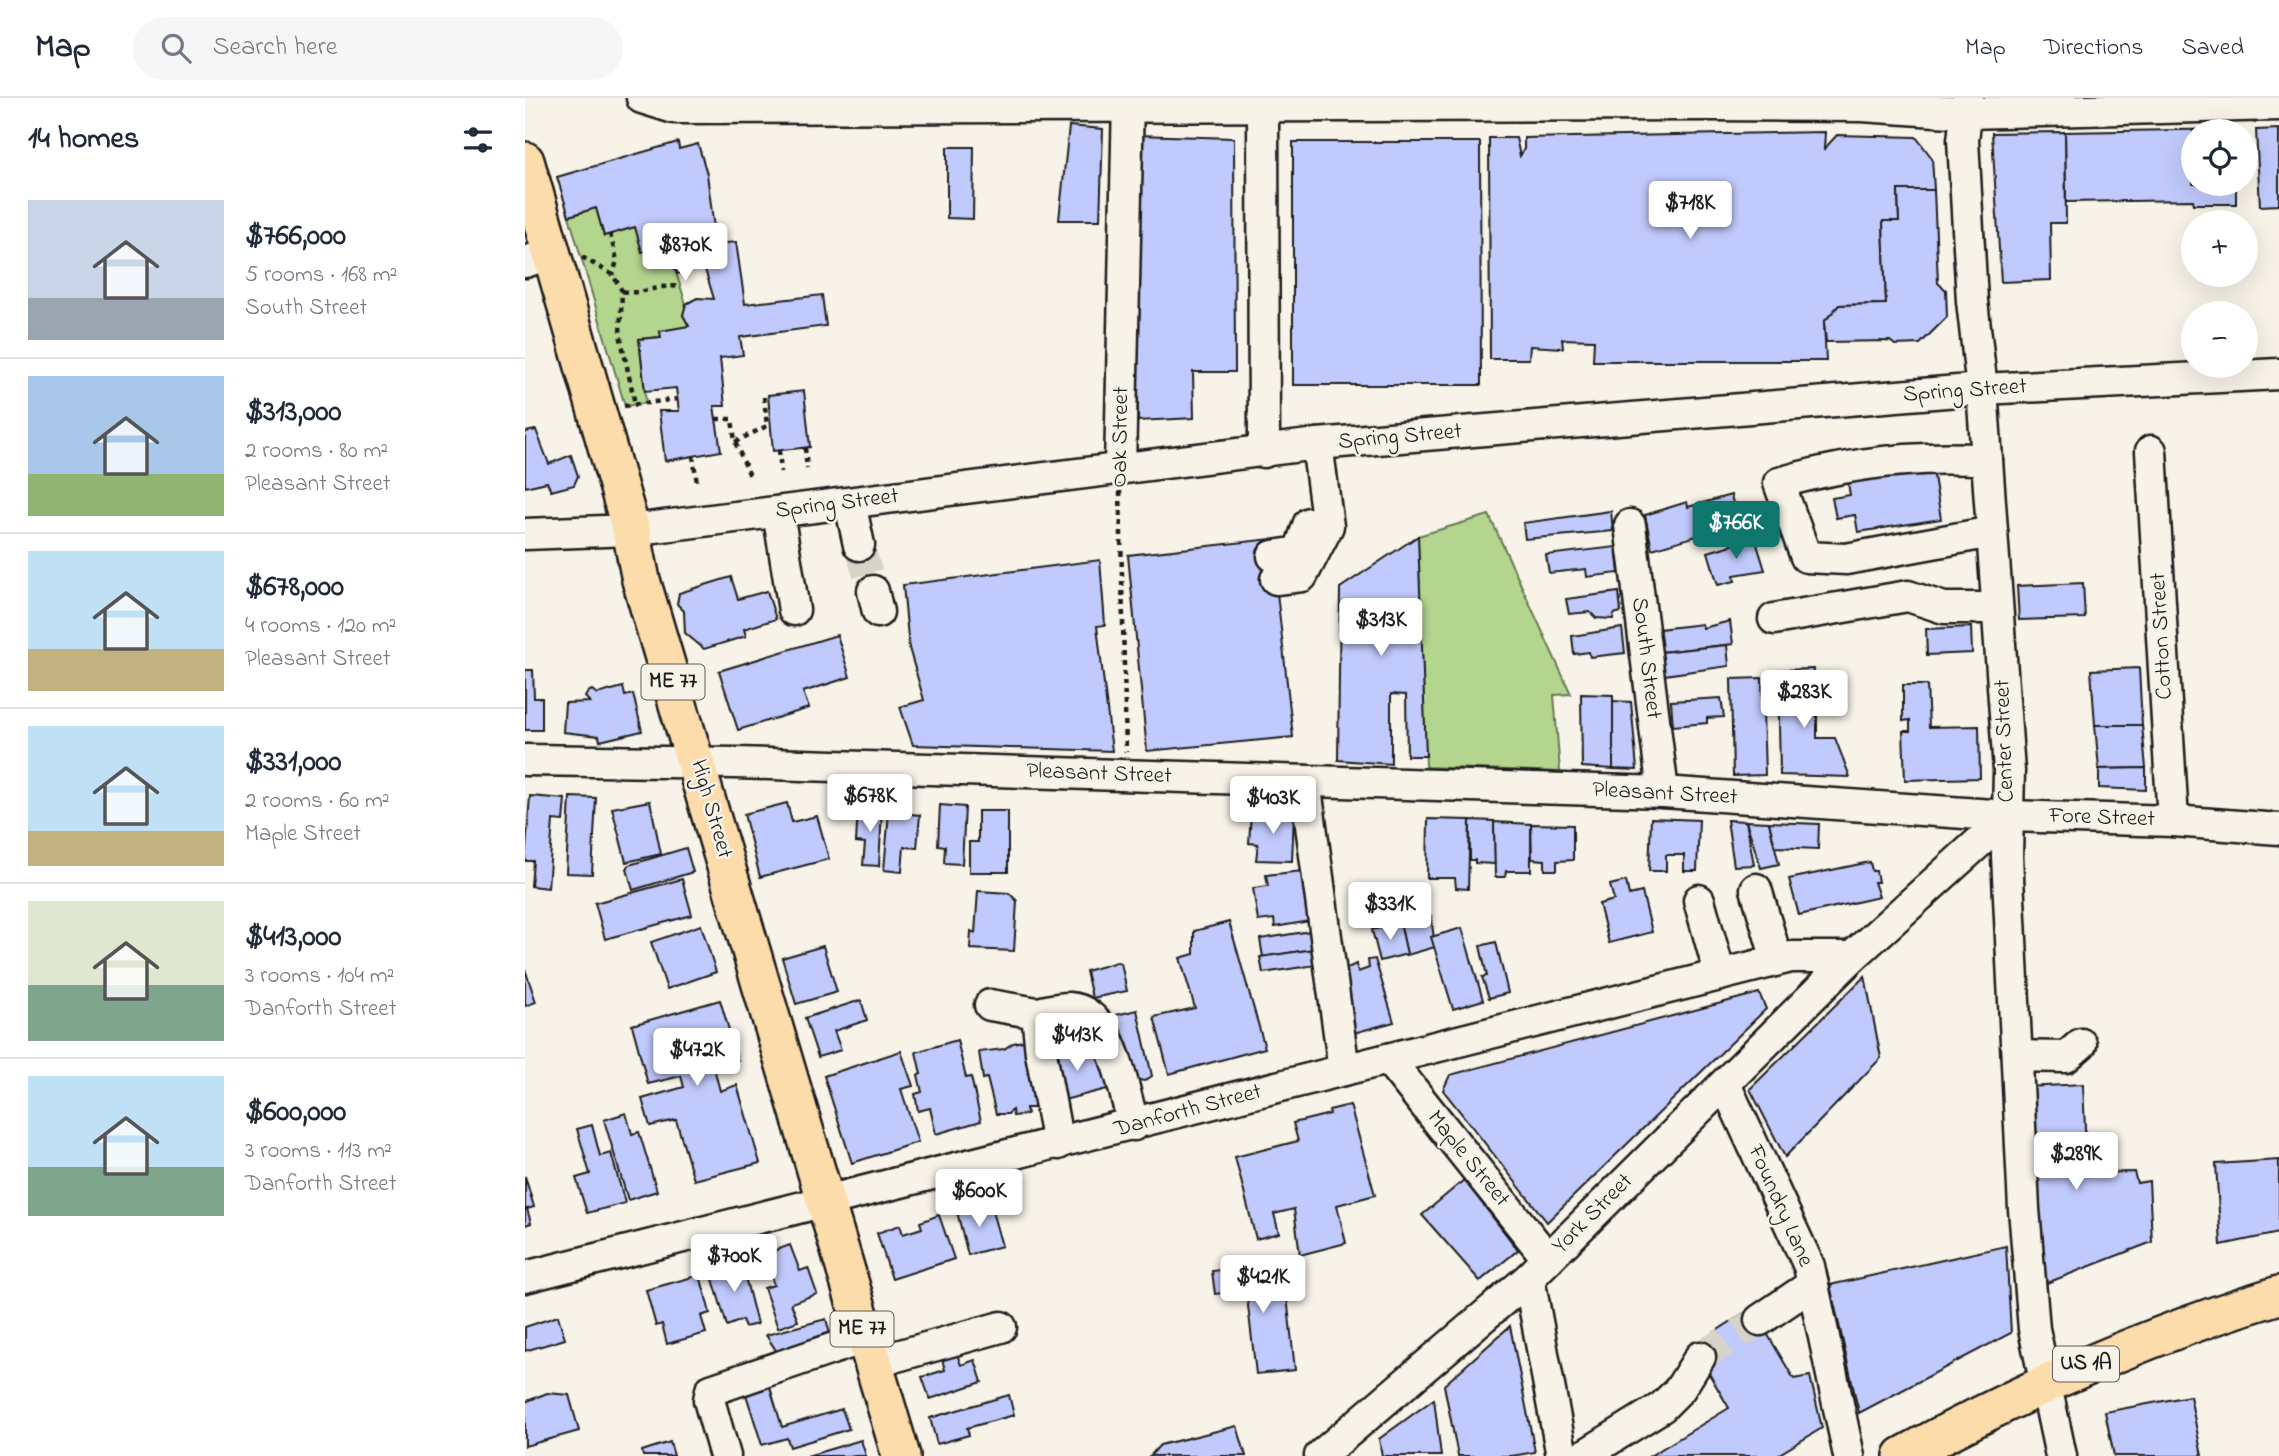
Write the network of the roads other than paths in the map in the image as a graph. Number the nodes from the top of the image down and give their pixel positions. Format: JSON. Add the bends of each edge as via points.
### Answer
{"nodes":[{"id":1,"x":642,"y":98,"type":"edge"},
{"id":2,"x":1706,"y":101,"type":"edge"},
{"id":3,"x":2228,"y":102,"type":"edge"},
{"id":4,"x":1128,"y":103,"type":"edge"},
{"id":5,"x":1967,"y":105,"type":"edge"},
{"id":6,"x":2279,"y":105,"type":"edge"},
{"id":7,"x":1263,"y":106,"type":"junction"},
{"id":8,"x":525,"y":161,"type":"edge"},
{"id":9,"x":550,"y":257,"type":"edge"},
{"id":10,"x":2279,"y":374,"type":"edge"},
{"id":11,"x":1982,"y":389,"type":"junction"},
{"id":12,"x":1308,"y":445,"type":"junction"},
{"id":13,"x":2151,"y":451,"type":"dead end"},
{"id":14,"x":1264,"y":452,"type":"junction"},
{"id":15,"x":1987,"y":460,"type":"junction"},
{"id":16,"x":1120,"y":469,"type":"junction"},
{"id":17,"x":850,"y":503,"type":"junction"},
{"id":18,"x":778,"y":512,"type":"junction"},
{"id":19,"x":1630,"y":525,"type":"dead end"},
{"id":20,"x":631,"y":530,"type":"junction"},
{"id":21,"x":1992,"y":532,"type":"junction"},
{"id":22,"x":525,"y":534,"type":"edge"},
{"id":23,"x":859,"y":545,"type":"tunnel mouth"},
{"id":24,"x":1274,"y":568,"type":"dead end"},
{"id":25,"x":1997,"y":608,"type":"junction"},
{"id":26,"x":794,"y":610,"type":"dead end"},
{"id":27,"x":1774,"y":619,"type":"dead end"},
{"id":28,"x":525,"y":760,"type":"edge"},
{"id":29,"x":697,"y":762,"type":"junction"},
{"id":30,"x":1305,"y":781,"type":"junction"},
{"id":31,"x":1663,"y":792,"type":"junction"},
{"id":32,"x":2008,"y":816,"type":"junction"},
{"id":33,"x":2173,"y":821,"type":"junction"},
{"id":34,"x":2279,"y":829,"type":"edge"},
{"id":35,"x":1756,"y":889,"type":"dead end"},
{"id":36,"x":1699,"y":900,"type":"dead end"},
{"id":37,"x":1852,"y":957,"type":"junction"},
{"id":38,"x":1777,"y":960,"type":"junction"},
{"id":39,"x":1720,"y":975,"type":"junction"},
{"id":40,"x":990,"y":1005,"type":"dead end"},
{"id":41,"x":1037,"y":1013,"type":"junction"},
{"id":42,"x":1388,"y":1059,"type":"junction"},
{"id":43,"x":1345,"y":1070,"type":"junction"},
{"id":44,"x":1725,"y":1084,"type":"junction"},
{"id":45,"x":1134,"y":1125,"type":"junction"},
{"id":46,"x":1058,"y":1144,"type":"junction"},
{"id":47,"x":827,"y":1201,"type":"junction"},
{"id":48,"x":1538,"y":1268,"type":"junction"},
{"id":49,"x":525,"y":1277,"type":"edge"},
{"id":50,"x":1813,"y":1284,"type":"junction"},
{"id":51,"x":2279,"y":1295,"type":"edge"},
{"id":52,"x":1760,"y":1320,"type":"tunnel mouth"},
{"id":53,"x":1001,"y":1327,"type":"dead end"},
{"id":54,"x":869,"y":1351,"type":"junction"},
{"id":55,"x":1700,"y":1357,"type":"tunnel mouth"},
{"id":56,"x":2044,"y":1384,"type":"junction"},
{"id":57,"x":725,"y":1456,"type":"edge"},
{"id":58,"x":901,"y":1456,"type":"edge"},
{"id":59,"x":1320,"y":1456,"type":"edge"},
{"id":60,"x":1562,"y":1456,"type":"edge"},
{"id":61,"x":1583,"y":1456,"type":"edge"},
{"id":62,"x":1849,"y":1456,"type":"edge"},
{"id":63,"x":1903,"y":1456,"type":"edge"},
{"id":64,"x":2061,"y":1456,"type":"edge"}],
"edges":[{"from":1,"to":4,"type":"street","via":[[674,108]]},
{"from":2,"to":5,"type":"street"},
{"from":2,"to":7,"type":"street"},
{"from":3,"to":5,"type":"street"},
{"from":3,"to":6,"type":"street"},
{"from":4,"to":7,"type":"street"},
{"from":4,"to":16,"type":"street","name":"Oak Street"},
{"from":5,"to":11,"type":"street","name":"Center Street","via":[[1963,140]]},
{"from":7,"to":14,"type":"street"},
{"from":8,"to":9,"type":"main road","name":"High Street","number":"ME 77"},
{"from":9,"to":20,"type":"main road","name":"High Street","number":"ME 77"},
{"from":10,"to":11,"type":"street","name":"Spring Street"},
{"from":11,"to":12,"type":"street","name":"Spring Street"},
{"from":11,"to":15,"type":"street","name":"Center Street"},
{"from":12,"to":14,"type":"street","name":"Spring Street"},
{"from":12,"to":24,"type":"street","via":[[1328,526],[1302,576]]},
{"from":13,"to":33,"type":"street","name":"Cotton Street"},
{"from":14,"to":16,"type":"street","name":"Spring Street"},
{"from":15,"to":21,"type":"street","name":"Center Street"},
{"from":15,"to":21,"type":"street","via":[[1931,456],[1823,470],[1779,483],[1806,557],[1846,559]]},
{"from":16,"to":17,"type":"street","name":"Spring Street"},
{"from":17,"to":18,"type":"street","name":"Spring Street"},
{"from":17,"to":23,"type":"street"},
{"from":18,"to":20,"type":"street","name":"Spring Street"},
{"from":18,"to":26,"type":"street"},
{"from":19,"to":31,"type":"street","name":"South Street"},
{"from":20,"to":22,"type":"street","name":"Spring Street"},
{"from":20,"to":29,"type":"main road","name":"High Street","number":"ME 77","via":[[641,580]]},
{"from":21,"to":25,"type":"street","name":"Center Street"},
{"from":25,"to":27,"type":"street","via":[[1944,608],[1908,596]]},
{"from":25,"to":32,"type":"street","name":"Center Street"},
{"from":28,"to":29,"type":"street","name":"Pleasant Street"},
{"from":29,"to":30,"type":"street","name":"Pleasant Street"},
{"from":29,"to":47,"type":"main road","name":"High Street","number":"ME 77"},
{"from":30,"to":31,"type":"street","name":"Pleasant Street"},
{"from":30,"to":43,"type":"street"},
{"from":31,"to":32,"type":"street","name":"Pleasant Street"},
{"from":32,"to":33,"type":"street","name":"Fore Street"},
{"from":32,"to":37,"type":"street"},
{"from":32,"to":56,"type":"street","name":"Center Street","via":[[2031,1300]]},
{"from":33,"to":34,"type":"street","name":"Fore Street"},
{"from":35,"to":38,"type":"street"},
{"from":36,"to":39,"type":"street"},
{"from":37,"to":38,"type":"street","name":"Danforth Street"},
{"from":37,"to":44,"type":"street","name":"York Street"},
{"from":38,"to":39,"type":"street","name":"Danforth Street"},
{"from":39,"to":42,"type":"street","name":"Danforth Street"},
{"from":40,"to":41,"type":"street"},
{"from":41,"to":45,"type":"street","via":[[1072,1008],[1094,1021],[1108,1038]]},
{"from":41,"to":46,"type":"street"},
{"from":42,"to":43,"type":"street","name":"Danforth Street"},
{"from":42,"to":48,"type":"street","name":"Maple Street"},
{"from":43,"to":45,"type":"street","name":"Danforth Street"},
{"from":44,"to":48,"type":"street","name":"York Street"},
{"from":44,"to":50,"type":"street","name":"Foundry Lane","via":[[1809,1266]]},
{"from":45,"to":46,"type":"street","name":"Danforth Street"},
{"from":46,"to":47,"type":"street","name":"Danforth Street"},
{"from":47,"to":49,"type":"street","name":"Danforth Street"},
{"from":47,"to":54,"type":"main road","name":"High Street","number":"ME 77"},
{"from":48,"to":59,"type":"street","name":"York Street"},
{"from":48,"to":60,"type":"street","name":"Maple Street"},
{"from":50,"to":52,"type":"street"},
{"from":50,"to":62,"type":"street","name":"Foundry Lane"},
{"from":51,"to":56,"type":"main road","number":"US 1A","via":[[2193,1321]]},
{"from":53,"to":54,"type":"street"},
{"from":54,"to":57,"type":"street","via":[[711,1390],[709,1400]]},
{"from":54,"to":58,"type":"main road","name":"High Street","number":"ME 77"},
{"from":55,"to":61,"type":"street","via":[[1663,1407]]},
{"from":56,"to":63,"type":"main road","number":"US 1A"},
{"from":56,"to":64,"type":"street","name":"Center Street"}]}
